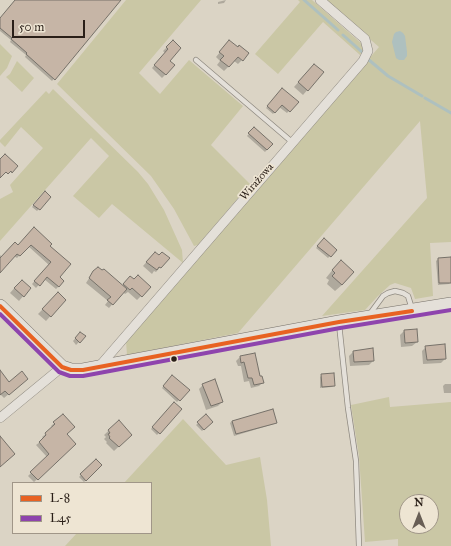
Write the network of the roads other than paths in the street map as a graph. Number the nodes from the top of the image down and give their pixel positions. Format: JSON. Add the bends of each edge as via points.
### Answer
{"nodes":[{"id":1,"x":320,"y":0,"type":"edge"},
{"id":2,"x":196,"y":60,"type":"dead end"},
{"id":3,"x":292,"y":142,"type":"junction"},
{"id":4,"x":451,"y":304,"type":"edge"},
{"id":5,"x":0,"y":306,"type":"edge"},
{"id":6,"x":412,"y":310,"type":"junction"},
{"id":7,"x":367,"y":318,"type":"junction"},
{"id":8,"x":339,"y":322,"type":"junction"},
{"id":9,"x":62,"y":367,"type":"junction"},
{"id":10,"x":98,"y":368,"type":"junction"},
{"id":11,"x":0,"y":418,"type":"edge"},
{"id":12,"x":359,"y":546,"type":"edge"}],
"edges":[{"from":1,"to":3,"type":"street","name":"Wirażowa","via":[[365,39],[368,51],[363,61]]},
{"from":2,"to":3,"type":"lane"},
{"from":3,"to":10,"type":"street","name":"Wirażowa"},
{"from":4,"to":6,"type":"street"},
{"from":5,"to":9,"type":"street"},
{"from":6,"to":7,"type":"street"},
{"from":6,"to":7,"type":"lane","via":[[408,296],[395,291],[383,296]]},
{"from":7,"to":8,"type":"street"},
{"from":8,"to":10,"type":"street"},
{"from":8,"to":12,"type":"lane","via":[[356,461]]},
{"from":9,"to":10,"type":"street","via":[[71,370]]},
{"from":9,"to":11,"type":"street"}]}
